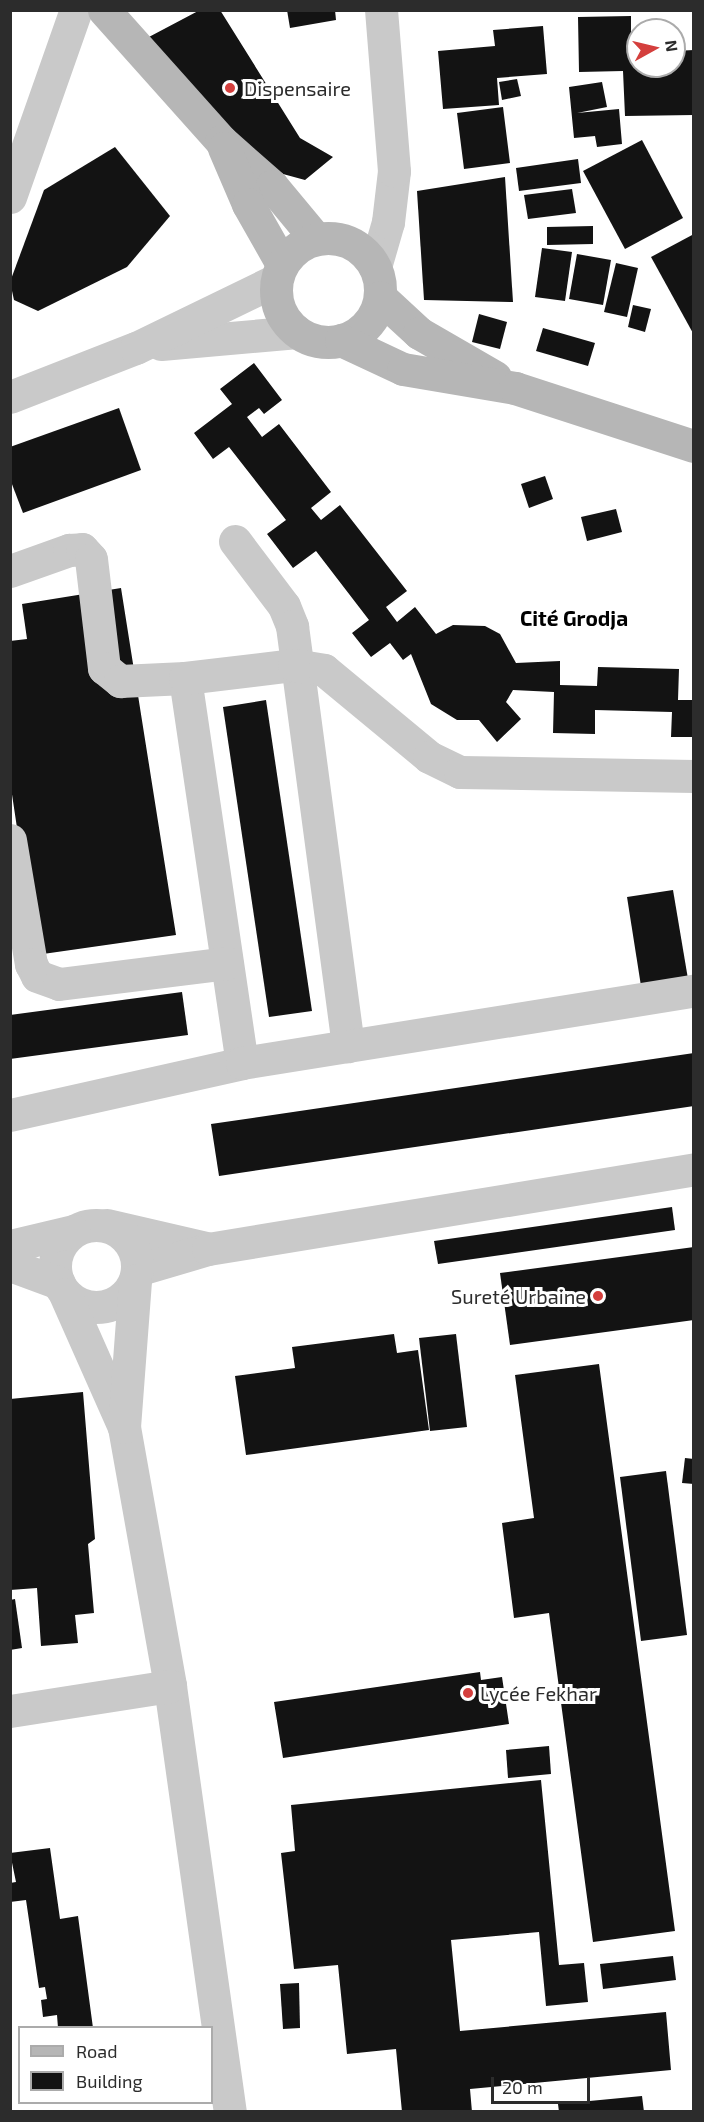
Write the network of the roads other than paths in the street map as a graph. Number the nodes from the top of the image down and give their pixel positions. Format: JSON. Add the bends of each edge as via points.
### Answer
{"nodes":[{"id":1,"x":75,"y":10,"type":"edge"},
{"id":2,"x":104,"y":10,"type":"edge"},
{"id":3,"x":381,"y":10,"type":"edge"},
{"id":4,"x":221,"y":141,"type":"junction"},
{"id":5,"x":10,"y":196,"type":"edge"},
{"id":6,"x":316,"y":239,"type":"junction"},
{"id":7,"x":279,"y":272,"type":"junction"},
{"id":8,"x":377,"y":282,"type":"junction"},
{"id":9,"x":297,"y":332,"type":"junction"},
{"id":10,"x":341,"y":340,"type":"junction"},
{"id":11,"x":136,"y":348,"type":"junction"},
{"id":12,"x":515,"y":388,"type":"junction"},
{"id":13,"x":10,"y":397,"type":"edge"},
{"id":14,"x":693,"y":446,"type":"edge"},
{"id":15,"x":235,"y":541,"type":"dead end"},
{"id":16,"x":10,"y":572,"type":"edge"},
{"id":17,"x":294,"y":665,"type":"junction"},
{"id":18,"x":185,"y":678,"type":"junction"},
{"id":19,"x":693,"y":776,"type":"edge"},
{"id":20,"x":10,"y":840,"type":"edge"},
{"id":21,"x":227,"y":963,"type":"junction"},
{"id":22,"x":693,"y":992,"type":"edge"},
{"id":23,"x":348,"y":1046,"type":"junction"},
{"id":24,"x":242,"y":1063,"type":"junction"},
{"id":25,"x":10,"y":1114,"type":"edge"},
{"id":26,"x":693,"y":1168,"type":"edge"},
{"id":27,"x":107,"y":1226,"type":"junction"},
{"id":28,"x":73,"y":1231,"type":"junction"},
{"id":29,"x":10,"y":1246,"type":"edge"},
{"id":30,"x":208,"y":1249,"type":"junction"},
{"id":31,"x":10,"y":1265,"type":"edge"},
{"id":32,"x":136,"y":1275,"type":"junction"},
{"id":33,"x":62,"y":1288,"type":"junction"},
{"id":34,"x":124,"y":1427,"type":"junction"},
{"id":35,"x":170,"y":1686,"type":"junction"},
{"id":36,"x":10,"y":1710,"type":"edge"},
{"id":37,"x":230,"y":2112,"type":"edge"}],
"edges":[{"from":1,"to":5,"type":"street"},
{"from":2,"to":4,"type":"main road"},
{"from":3,"to":8,"type":"street","via":[[394,171]]},
{"from":4,"to":6,"type":"main road","via":[[272,186]]},
{"from":4,"to":7,"type":"main road"},
{"from":6,"to":7,"type":"main road","via":[[296,248]]},
{"from":6,"to":8,"type":"main road","via":[[329,237],[350,243]]},
{"from":7,"to":9,"type":"main road","via":[[279,309]]},
{"from":7,"to":11,"type":"street"},
{"from":8,"to":10,"type":"main road","via":[[367,325]]},
{"from":8,"to":12,"type":"main road","via":[[441,348]]},
{"from":9,"to":10,"type":"main road","via":[[310,339]]},
{"from":9,"to":11,"type":"street","via":[[216,337]]},
{"from":10,"to":12,"type":"main road","via":[[403,369]]},
{"from":11,"to":13,"type":"street"},
{"from":12,"to":14,"type":"main road"},
{"from":15,"to":17,"type":"street","via":[[284,606],[292,626]]},
{"from":16,"to":18,"type":"street","via":[[69,550],[82,549],[91,559],[104,668],[120,681]]},
{"from":17,"to":18,"type":"street"},
{"from":17,"to":19,"type":"street","via":[[324,670],[429,757],[460,772]]},
{"from":17,"to":23,"type":"street"},
{"from":18,"to":21,"type":"street"},
{"from":20,"to":21,"type":"street","via":[[31,964],[38,976],[59,984]]},
{"from":21,"to":24,"type":"street"},
{"from":22,"to":23,"type":"street"},
{"from":23,"to":24,"type":"street"},
{"from":24,"to":25,"type":"street"},
{"from":26,"to":30,"type":"street"},
{"from":27,"to":28,"type":"street","via":[[86,1225]]},
{"from":27,"to":30,"type":"street"},
{"from":27,"to":32,"type":"street","via":[[130,1242]]},
{"from":28,"to":29,"type":"street"},
{"from":28,"to":33,"type":"street","via":[[56,1254]]},
{"from":30,"to":32,"type":"street"},
{"from":31,"to":33,"type":"street"},
{"from":32,"to":33,"type":"street","via":[[117,1302],[103,1307],[84,1306]]},
{"from":32,"to":34,"type":"street"},
{"from":33,"to":34,"type":"street"},
{"from":34,"to":35,"type":"street"},
{"from":35,"to":36,"type":"street"},
{"from":35,"to":37,"type":"street"}]}
